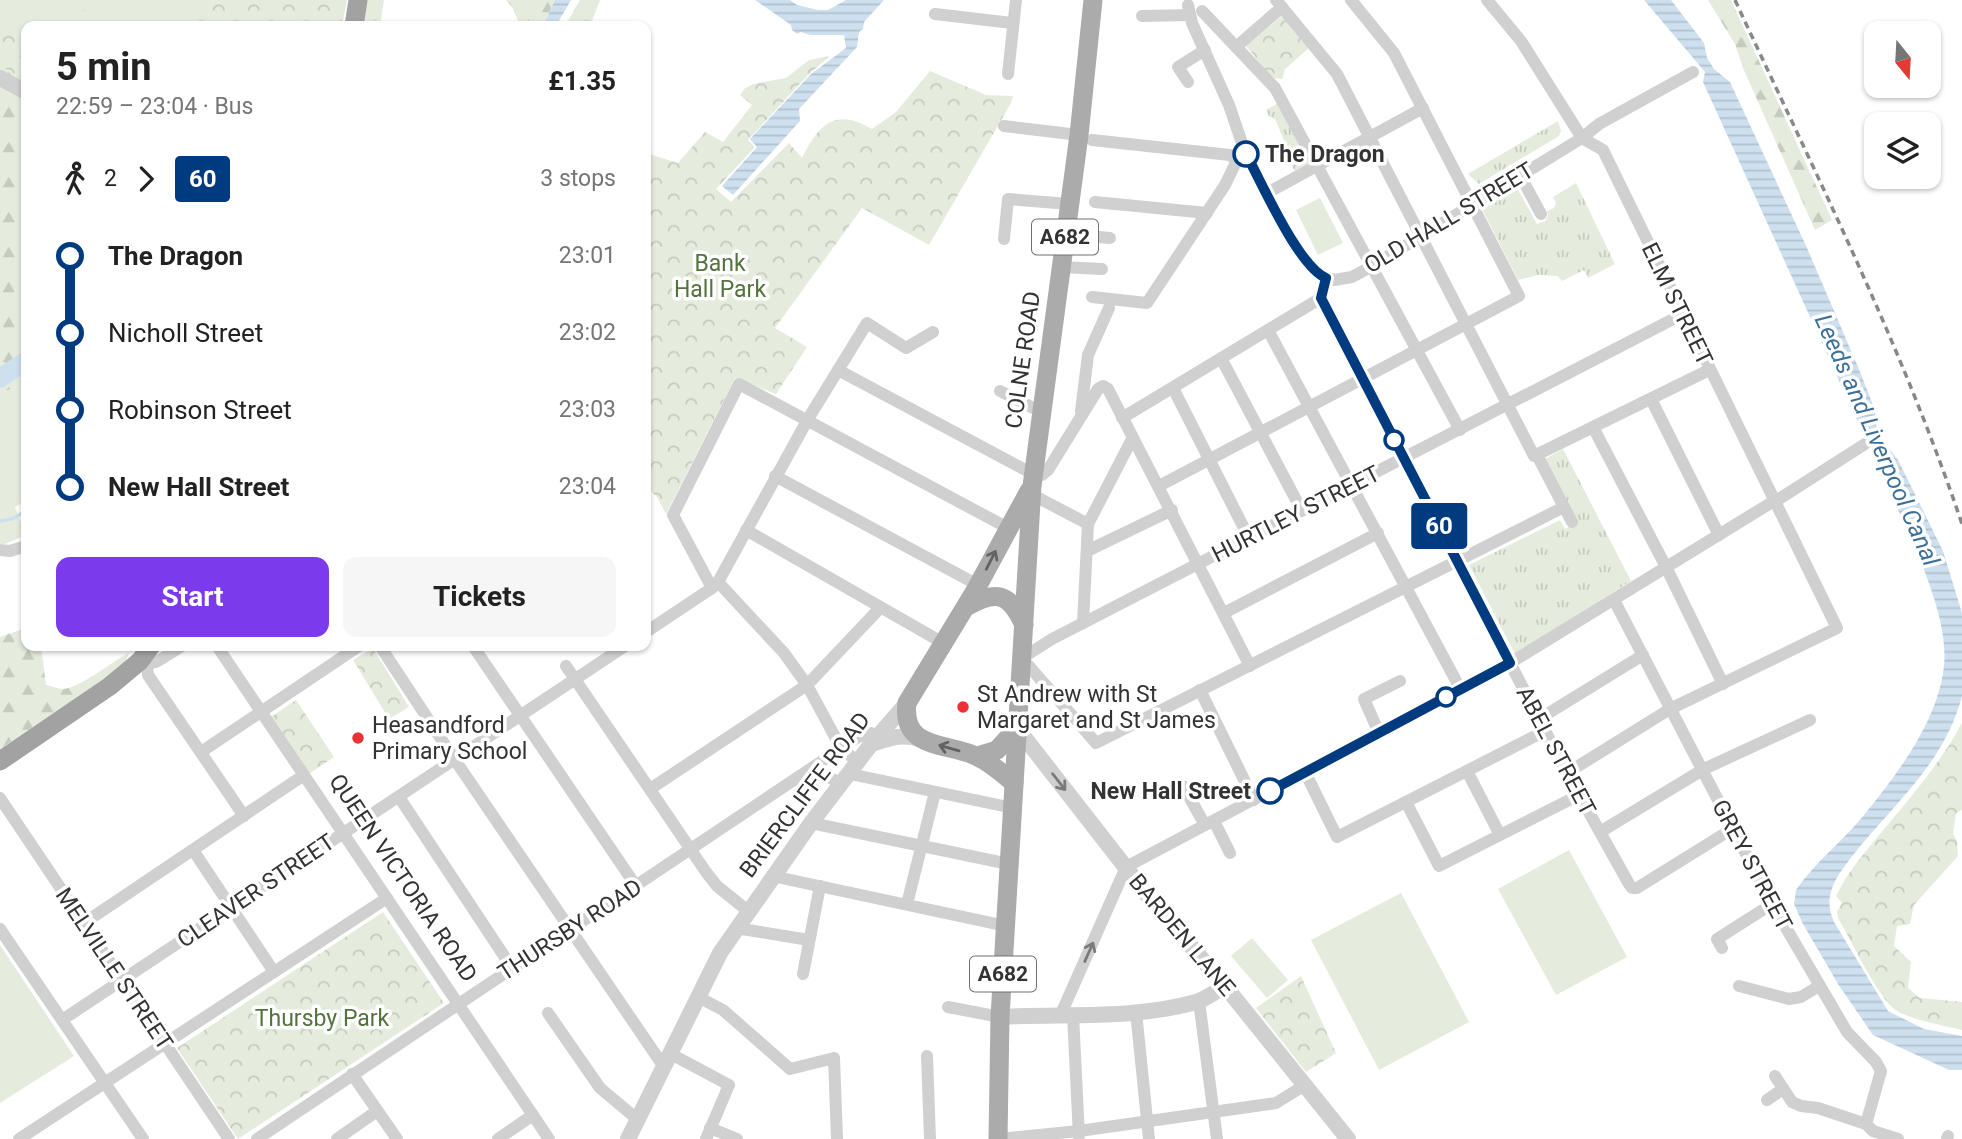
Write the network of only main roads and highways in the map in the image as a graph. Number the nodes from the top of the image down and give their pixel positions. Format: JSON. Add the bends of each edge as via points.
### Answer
{"nodes":[{"id":1,"x":358,"y":0,"type":"edge"},
{"id":2,"x":1093,"y":0,"type":"edge"},
{"id":3,"x":355,"y":21,"type":"edge"},
{"id":4,"x":1032,"y":485,"type":"junction"},
{"id":5,"x":966,"y":607,"type":"junction"},
{"id":6,"x":1024,"y":625,"type":"junction"},
{"id":7,"x":146,"y":657,"type":"edge"},
{"id":8,"x":1017,"y":728,"type":"junction"},
{"id":9,"x":977,"y":756,"type":"junction"},
{"id":10,"x":0,"y":761,"type":"edge"},
{"id":11,"x":1014,"y":783,"type":"junction"},
{"id":12,"x":998,"y":1139,"type":"edge"}],
"edges":[{"from":1,"to":3,"type":"highway"},
{"from":2,"to":4,"type":"main road","name":"COLNE ROAD","number":"A682","via":[[1085,137],[1069,204]]},
{"from":5,"to":4,"type":"main road","name":"BRIERCLIFFE ROAD","number":"A682","one_way":true},
{"from":4,"to":6,"type":"main road","name":"COLNE ROAD","number":"A682"},
{"from":5,"to":6,"type":"main road","via":[[998,596],[1016,607]]},
{"from":9,"to":5,"type":"main road","name":"BRIERCLIFFE ROAD","number":"A682","one_way":true,"via":[[920,739],[912,732],[906,714],[907,703]]},
{"from":6,"to":8,"type":"main road","name":"COLNE ROAD","number":"A682"},
{"from":7,"to":10,"type":"highway"},
{"from":8,"to":9,"type":"main road","via":[[997,750]]},
{"from":8,"to":11,"type":"main road","name":"COLNE ROAD"},
{"from":9,"to":11,"type":"main road"},
{"from":11,"to":12,"type":"main road","number":"A682"}]}
